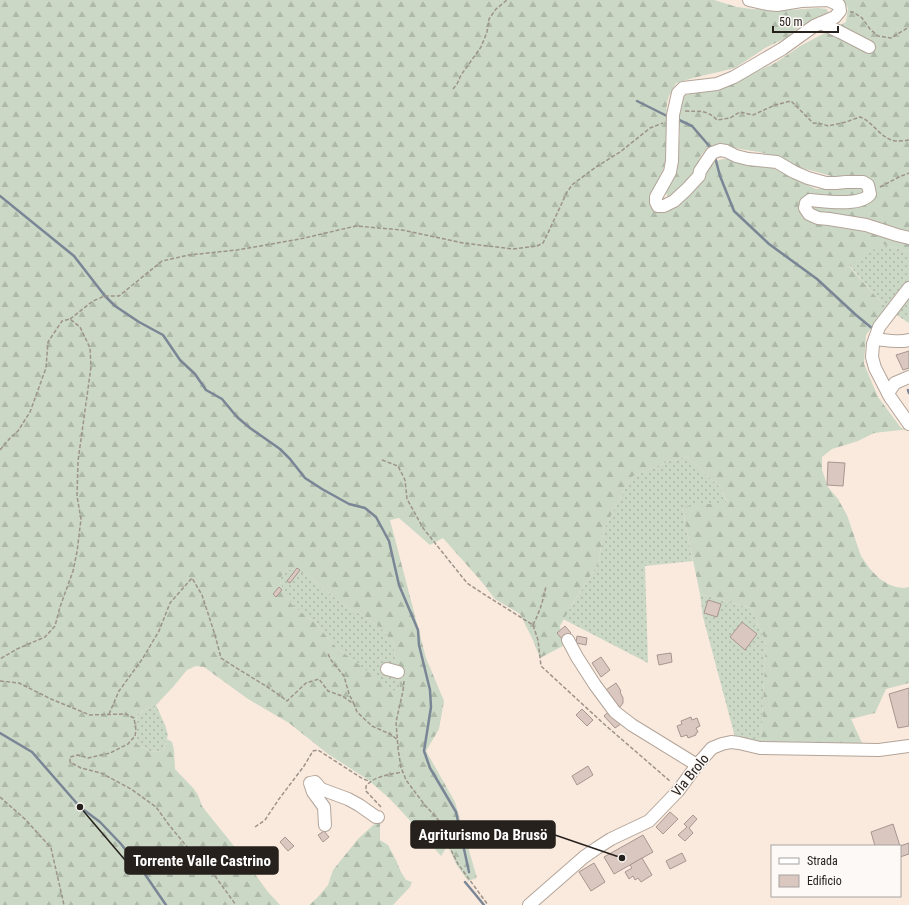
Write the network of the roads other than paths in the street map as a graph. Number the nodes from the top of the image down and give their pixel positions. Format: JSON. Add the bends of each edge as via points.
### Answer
{"nodes":[{"id":1,"x":749,"y":0,"type":"edge"},
{"id":2,"x":821,"y":23,"type":"junction"},
{"id":3,"x":869,"y":47,"type":"dead end"},
{"id":4,"x":909,"y":238,"type":"edge"},
{"id":5,"x":909,"y":288,"type":"edge"},
{"id":6,"x":875,"y":339,"type":"junction"},
{"id":7,"x":909,"y":340,"type":"edge"},
{"id":8,"x":909,"y":377,"type":"edge"},
{"id":9,"x":888,"y":393,"type":"junction"},
{"id":10,"x":909,"y":424,"type":"edge"},
{"id":11,"x":568,"y":640,"type":"dead end"},
{"id":12,"x":909,"y":746,"type":"edge"},
{"id":13,"x":697,"y":765,"type":"junction"},
{"id":14,"x":378,"y":817,"type":"road end"},
{"id":15,"x":325,"y":825,"type":"dead end"},
{"id":16,"x":529,"y":905,"type":"edge"}],
"edges":[{"from":1,"to":2,"type":"street","via":[[768,4],[828,0],[838,5],[840,11],[835,17]]},
{"from":2,"to":3,"type":"street"},
{"from":2,"to":4,"type":"street","via":[[734,77],[717,84],[683,88],[678,93],[673,117],[670,172],[656,197],[656,202],[658,206],[664,206],[674,201],[699,176],[712,153],[720,150],[748,159],[777,162],[794,172],[826,183],[863,182],[868,185],[870,194],[867,198],[842,202],[810,200],[805,208],[809,214],[818,218],[866,225]]},
{"from":5,"to":6,"type":"street","via":[[879,327]]},
{"from":6,"to":7,"type":"street"},
{"from":6,"to":9,"type":"street","via":[[872,357]]},
{"from":8,"to":9,"type":"street","via":[[895,383]]},
{"from":9,"to":10,"type":"street"},
{"from":11,"to":13,"type":"street","via":[[615,712]]},
{"from":12,"to":13,"type":"street","name":"Via Brolo","via":[[879,750],[760,748],[731,742],[712,748]]},
{"from":13,"to":16,"type":"street","name":"Via Brolo","via":[[680,788],[649,821],[611,839],[584,857]]},
{"from":14,"to":15,"type":"street","via":[[348,799],[321,789],[315,782],[310,783],[312,792],[324,807]]}]}
